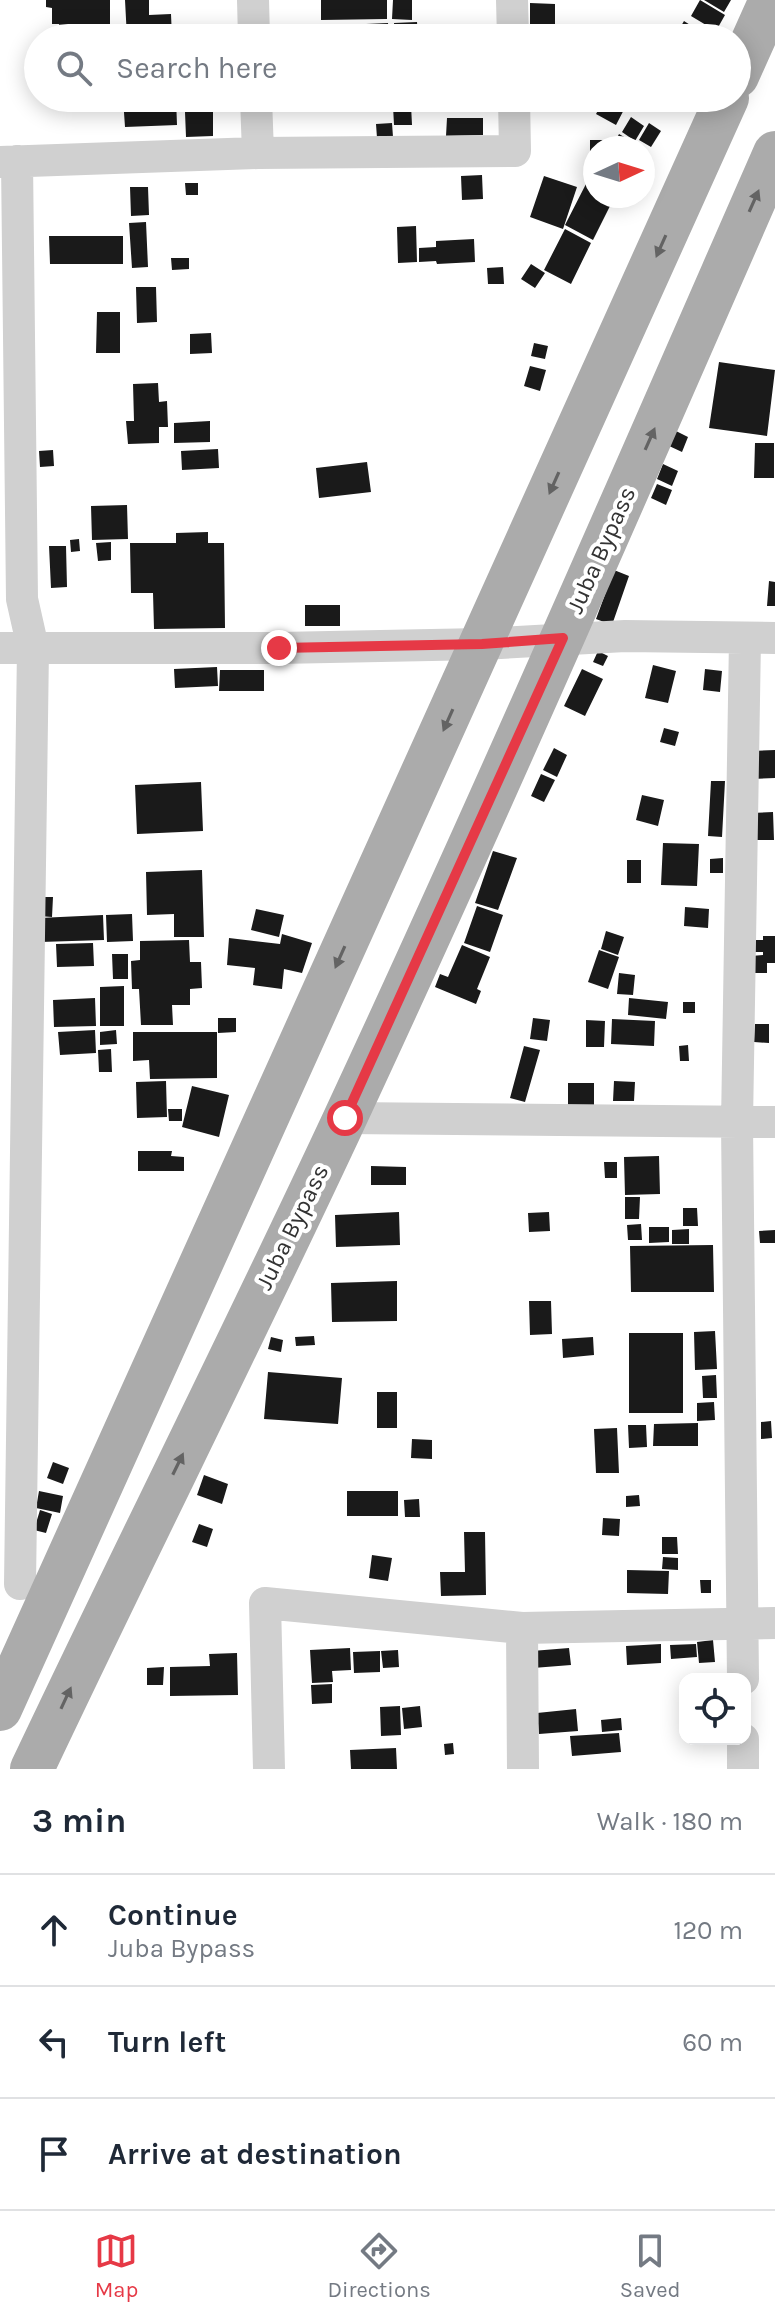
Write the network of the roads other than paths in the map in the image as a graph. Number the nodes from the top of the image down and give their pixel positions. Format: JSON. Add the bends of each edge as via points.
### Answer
{"nodes":[{"id":1,"x":253,"y":0,"type":"edge"},
{"id":2,"x":512,"y":0,"type":"edge"},
{"id":3,"x":771,"y":0,"type":"edge"},
{"id":4,"x":254,"y":24,"type":"edge"},
{"id":5,"x":513,"y":24,"type":"edge"},
{"id":6,"x":751,"y":45,"type":"edge"},
{"id":7,"x":257,"y":112,"type":"edge"},
{"id":8,"x":514,"y":112,"type":"edge"},
{"id":9,"x":721,"y":112,"type":"edge"},
{"id":10,"x":258,"y":153,"type":"junction"},
{"id":11,"x":775,"y":153,"type":"edge"},
{"id":12,"x":8,"y":161,"type":"edge"},
{"id":13,"x":563,"y":638,"type":"junction"},
{"id":14,"x":760,"y":639,"type":"edge"},
{"id":15,"x":482,"y":644,"type":"junction"},
{"id":16,"x":0,"y":648,"type":"edge"},
{"id":17,"x":33,"y":648,"type":"junction"},
{"id":18,"x":345,"y":1118,"type":"junction"},
{"id":19,"x":775,"y":1122,"type":"edge"},
{"id":20,"x":737,"y":1123,"type":"junction"},
{"id":21,"x":13,"y":1138,"type":"edge"},
{"id":22,"x":20,"y":1584,"type":"dead end"},
{"id":23,"x":743,"y":1623,"type":"junction"},
{"id":24,"x":775,"y":1623,"type":"edge"},
{"id":25,"x":522,"y":1628,"type":"junction"},
{"id":26,"x":743,"y":1673,"type":"edge"},
{"id":27,"x":0,"y":1709,"type":"edge"},
{"id":28,"x":743,"y":1745,"type":"edge"},
{"id":29,"x":32,"y":1769,"type":"edge"},
{"id":30,"x":269,"y":1769,"type":"edge"},
{"id":31,"x":523,"y":1769,"type":"edge"},
{"id":32,"x":743,"y":1769,"type":"edge"}],
"edges":[{"from":1,"to":4,"type":"street"},
{"from":2,"to":5,"type":"street"},
{"from":3,"to":6,"type":"main road"},
{"from":7,"to":10,"type":"street"},
{"from":8,"to":10,"type":"street","via":[[515,151]]},
{"from":9,"to":15,"type":"main road","one_way":true},
{"from":10,"to":12,"type":"street"},
{"from":13,"to":11,"type":"main road","name":"Juba Bypass","one_way":true},
{"from":12,"to":17,"type":"street","via":[[22,599]]},
{"from":13,"to":14,"type":"street"},
{"from":13,"to":15,"type":"street"},
{"from":13,"to":18,"type":"main road","name":"Juba Bypass"},
{"from":14,"to":20,"type":"street"},
{"from":15,"to":17,"type":"street"},
{"from":15,"to":27,"type":"main road","one_way":true},
{"from":16,"to":17,"type":"street"},
{"from":17,"to":21,"type":"street"},
{"from":18,"to":20,"type":"street"},
{"from":29,"to":18,"type":"main road","name":"Juba Bypass","one_way":true},
{"from":19,"to":20,"type":"street"},
{"from":20,"to":23,"type":"street"},
{"from":21,"to":22,"type":"street"},
{"from":23,"to":24,"type":"street"},
{"from":23,"to":25,"type":"street"},
{"from":23,"to":26,"type":"street"},
{"from":25,"to":30,"type":"street","via":[[265,1603]]},
{"from":25,"to":31,"type":"street"},
{"from":28,"to":32,"type":"street"}]}
